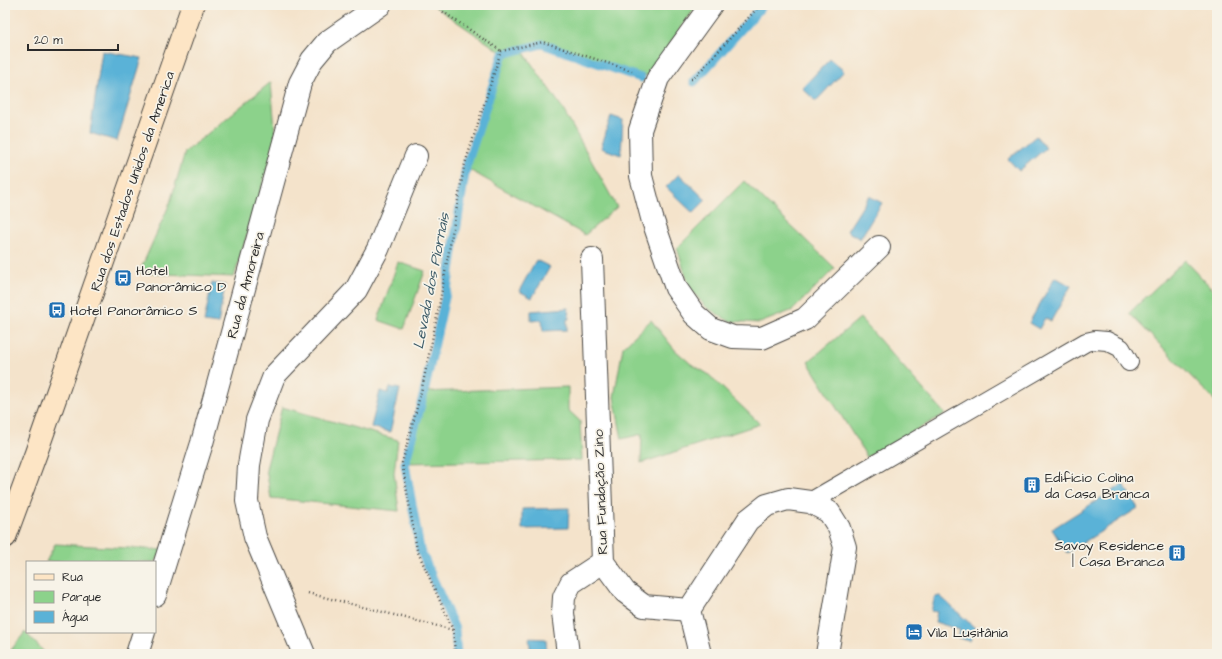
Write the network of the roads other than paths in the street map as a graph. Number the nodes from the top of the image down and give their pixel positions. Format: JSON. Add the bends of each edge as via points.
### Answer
{"nodes":[{"id":1,"x":193,"y":5,"type":"edge"},
{"id":2,"x":380,"y":5,"type":"edge"},
{"id":3,"x":711,"y":5,"type":"edge"},
{"id":4,"x":416,"y":156,"type":"dead end"},
{"id":5,"x":879,"y":248,"type":"dead end"},
{"id":6,"x":592,"y":259,"type":"dead end"},
{"id":7,"x":1128,"y":362,"type":"dead end"},
{"id":8,"x":810,"y":502,"type":"junction"},
{"id":9,"x":5,"y":537,"type":"edge"},
{"id":10,"x":603,"y":562,"type":"junction"},
{"id":11,"x":156,"y":592,"type":"edge"},
{"id":12,"x":689,"y":610,"type":"junction"},
{"id":13,"x":144,"y":633,"type":"edge"},
{"id":14,"x":137,"y":654,"type":"edge"},
{"id":15,"x":304,"y":654,"type":"edge"},
{"id":16,"x":568,"y":654,"type":"edge"},
{"id":17,"x":700,"y":654,"type":"edge"},
{"id":18,"x":827,"y":654,"type":"edge"}],
"edges":[{"from":1,"to":9,"type":"street","name":"Rua dos Estados Unidos da America"},
{"from":2,"to":11,"type":"street","name":"Rua da Amoreira","via":[[327,42],[312,60],[300,83],[202,443]]},
{"from":3,"to":5,"type":"street","via":[[658,78],[640,130],[641,176],[652,218],[676,288],[694,314],[711,329],[733,337],[762,338],[805,319]]},
{"from":4,"to":15,"type":"street","via":[[378,249],[356,290],[274,376],[258,420],[249,466],[247,501],[256,537]]},
{"from":6,"to":10,"type":"street","name":"Rua Fundação Zino"},
{"from":7,"to":8,"type":"lane","via":[[1121,348],[1107,341],[1086,342]]},
{"from":8,"to":12,"type":"street","via":[[788,499],[767,505],[748,520]]},
{"from":8,"to":18,"type":"street","via":[[829,512],[839,528],[845,547]]},
{"from":10,"to":12,"type":"street","name":"Rua Fundação Zino","via":[[625,592],[644,606]]},
{"from":10,"to":16,"type":"street","via":[[571,583],[564,597],[563,614]]},
{"from":12,"to":17,"type":"street"},
{"from":13,"to":14,"type":"street"}]}
